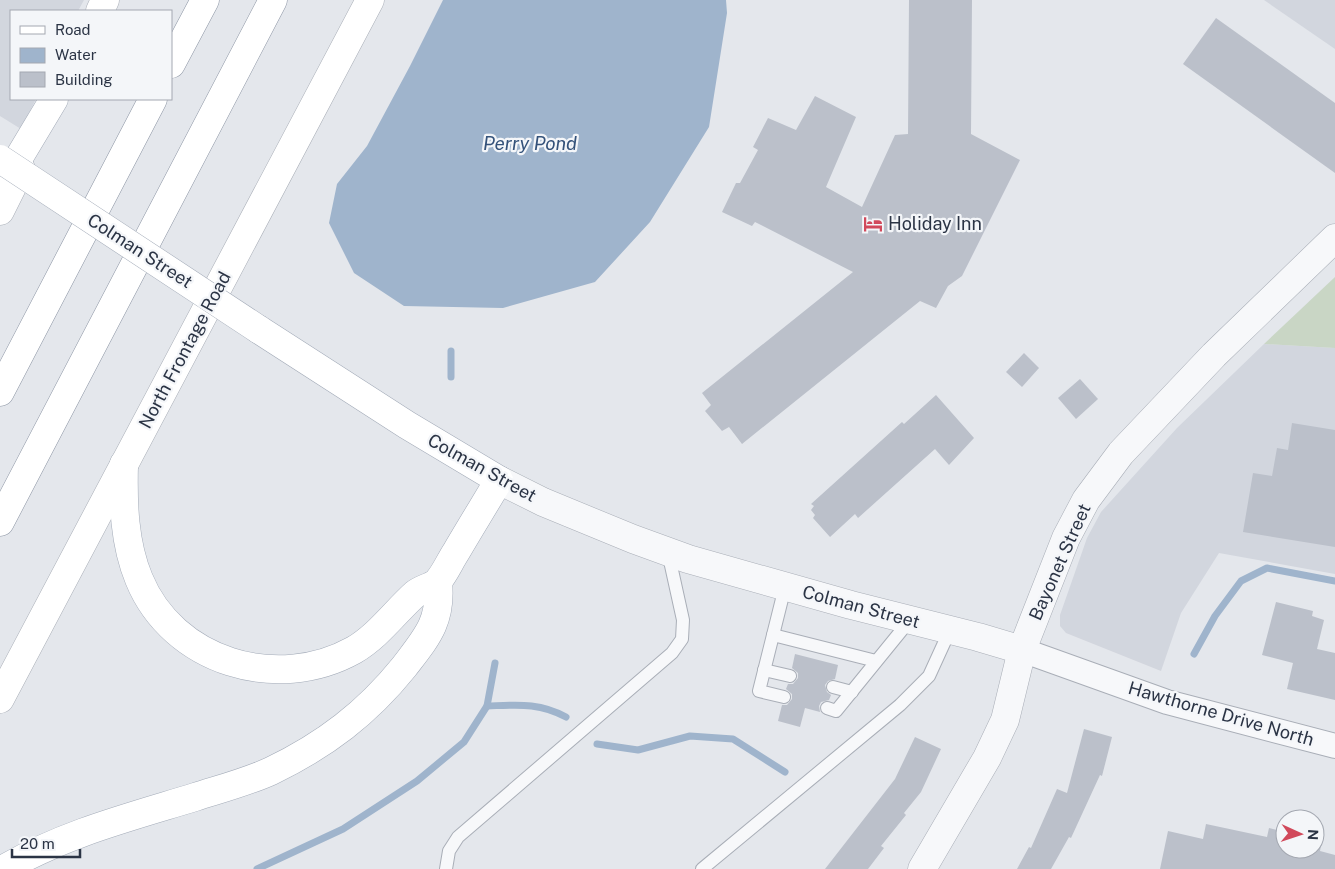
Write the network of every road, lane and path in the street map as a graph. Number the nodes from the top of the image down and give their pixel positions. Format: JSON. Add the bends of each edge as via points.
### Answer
{"nodes":[{"id":1,"x":205,"y":0,"type":"edge"},
{"id":2,"x":273,"y":0,"type":"edge"},
{"id":3,"x":370,"y":0,"type":"edge"},
{"id":4,"x":172,"y":62,"type":"edge"},
{"id":5,"x":54,"y":100,"type":"edge"},
{"id":6,"x":55,"y":100,"type":"edge"},
{"id":7,"x":152,"y":100,"type":"edge"},
{"id":8,"x":0,"y":159,"type":"edge"},
{"id":9,"x":0,"y":189,"type":"edge"},
{"id":10,"x":0,"y":211,"type":"edge"},
{"id":11,"x":1335,"y":238,"type":"edge"},
{"id":12,"x":0,"y":392,"type":"edge"},
{"id":13,"x":124,"y":464,"type":"junction"},
{"id":14,"x":499,"y":480,"type":"junction"},
{"id":15,"x":0,"y":522,"type":"edge"},
{"id":16,"x":668,"y":552,"type":"junction"},
{"id":17,"x":438,"y":582,"type":"junction"},
{"id":18,"x":785,"y":587,"type":"junction"},
{"id":19,"x":910,"y":620,"type":"junction"},
{"id":20,"x":950,"y":630,"type":"junction"},
{"id":21,"x":773,"y":635,"type":"junction"},
{"id":22,"x":1022,"y":650,"type":"junction"},
{"id":23,"x":876,"y":661,"type":"junction"},
{"id":24,"x":764,"y":670,"type":"junction"},
{"id":25,"x":790,"y":676,"type":"dead end"},
{"id":26,"x":833,"y":687,"type":"dead end"},
{"id":27,"x":852,"y":692,"type":"junction"},
{"id":28,"x":784,"y":697,"type":"dead end"},
{"id":29,"x":0,"y":699,"type":"edge"},
{"id":30,"x":827,"y":708,"type":"dead end"},
{"id":31,"x":1335,"y":746,"type":"edge"},
{"id":32,"x":4,"y":869,"type":"edge"},
{"id":33,"x":446,"y":869,"type":"edge"},
{"id":34,"x":702,"y":869,"type":"edge"},
{"id":35,"x":922,"y":869,"type":"edge"}],
"edges":[{"from":1,"to":4,"type":"main road"},
{"from":2,"to":15,"type":"main road"},
{"from":3,"to":13,"type":"main road","name":"North Frontage Road"},
{"from":5,"to":9,"type":"main road"},
{"from":6,"to":10,"type":"main road"},
{"from":7,"to":12,"type":"main road"},
{"from":8,"to":14,"type":"main road","name":"Colman Street","bridge":true,"via":[[400,421]]},
{"from":11,"to":22,"type":"street","name":"Bayonet Street","via":[[1214,355],[1121,453],[1086,500]]},
{"from":13,"to":17,"type":"main road","via":[[128,541],[140,582],[152,604],[172,627],[218,658],[247,667],[268,669],[286,669],[330,660],[362,644],[414,594]]},
{"from":13,"to":29,"type":"main road","name":"North Frontage Road"},
{"from":14,"to":16,"type":"street","name":"Colman Street","via":[[542,502]]},
{"from":14,"to":17,"type":"main road"},
{"from":16,"to":18,"type":"street","name":"Colman Street"},
{"from":16,"to":33,"type":"lane","via":[[683,620],[682,639],[672,653],[458,836],[449,851]]},
{"from":17,"to":32,"type":"main road","via":[[438,610],[431,629],[385,691],[340,731],[270,772],[86,831]]},
{"from":18,"to":19,"type":"street","name":"Colman Street"},
{"from":18,"to":21,"type":"lane"},
{"from":19,"to":20,"type":"street","name":"Colman Street"},
{"from":19,"to":23,"type":"lane"},
{"from":20,"to":22,"type":"street","name":"Colman Street"},
{"from":20,"to":34,"type":"lane","via":[[929,676],[900,706]]},
{"from":21,"to":23,"type":"lane"},
{"from":21,"to":24,"type":"lane"},
{"from":22,"to":31,"type":"street","name":"Hawthorne Drive North","via":[[1167,702]]},
{"from":22,"to":35,"type":"street","name":"Bayonet Street","via":[[1005,720]]},
{"from":23,"to":27,"type":"lane"},
{"from":24,"to":25,"type":"lane"},
{"from":24,"to":28,"type":"lane","via":[[759,691]]},
{"from":26,"to":27,"type":"lane"},
{"from":27,"to":30,"type":"lane","via":[[836,711]]}]}
